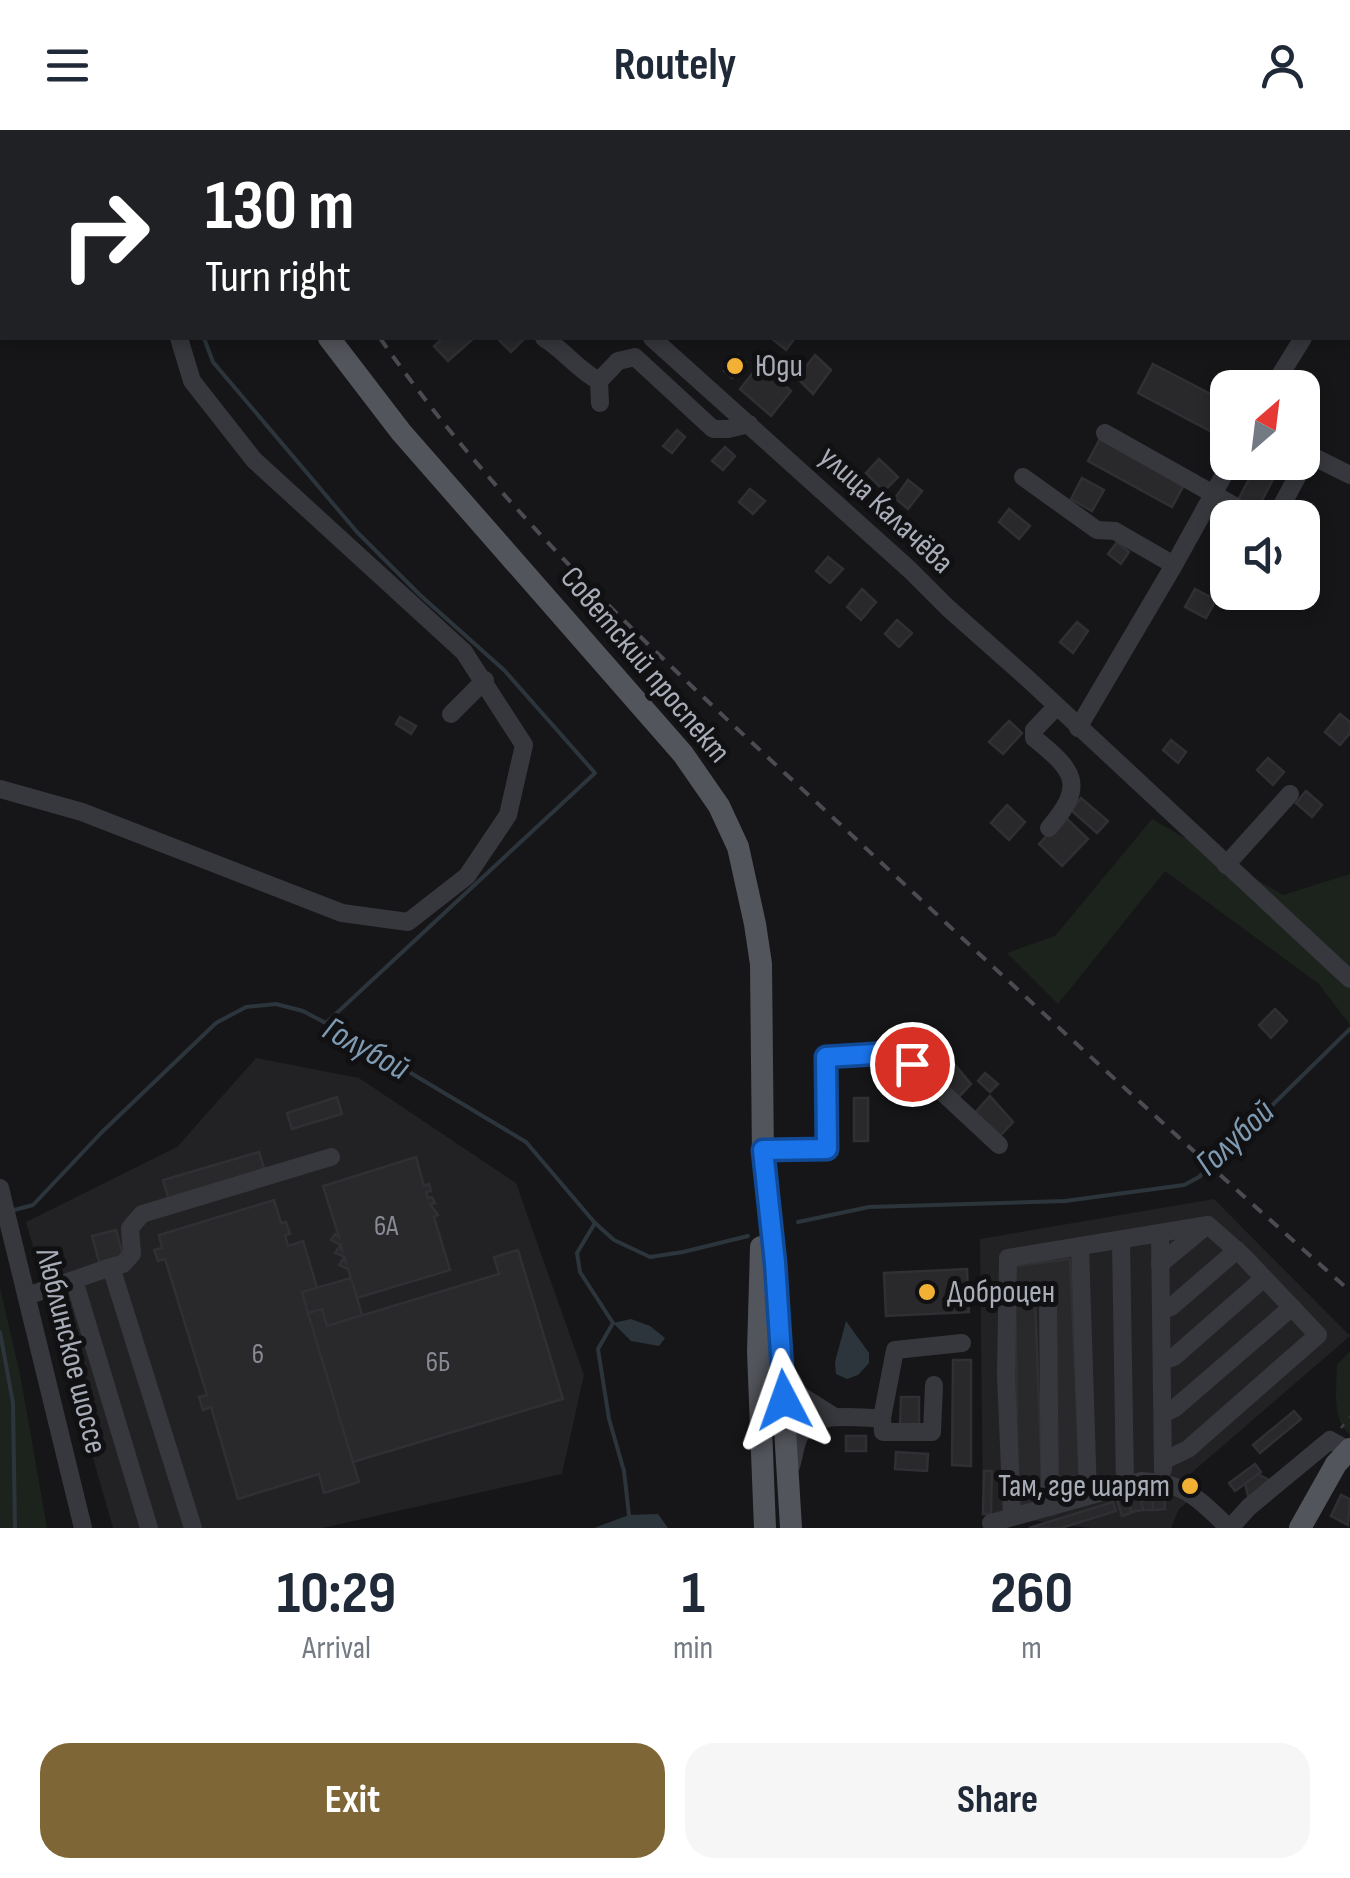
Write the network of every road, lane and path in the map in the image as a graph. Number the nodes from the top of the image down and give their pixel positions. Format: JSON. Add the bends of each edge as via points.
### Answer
{"nodes":[{"id":1,"x":180,"y":340,"type":"edge"},
{"id":2,"x":331,"y":340,"type":"edge"},
{"id":3,"x":548,"y":340,"type":"edge"},
{"id":4,"x":654,"y":340,"type":"edge"},
{"id":5,"x":1302,"y":340,"type":"edge"},
{"id":6,"x":1283,"y":370,"type":"edge"},
{"id":7,"x":599,"y":381,"type":"junction"},
{"id":8,"x":600,"y":404,"type":"dead end"},
{"id":9,"x":749,"y":424,"type":"junction"},
{"id":10,"x":1105,"y":433,"type":"dead end"},
{"id":11,"x":1320,"y":461,"type":"edge"},
{"id":12,"x":1350,"y":475,"type":"edge"},
{"id":13,"x":1023,"y":477,"type":"dead end"},
{"id":14,"x":1221,"y":480,"type":"edge"},
{"id":15,"x":1214,"y":494,"type":"junction"},
{"id":16,"x":1224,"y":500,"type":"edge"},
{"id":17,"x":1174,"y":566,"type":"junction"},
{"id":18,"x":486,"y":680,"type":"junction"},
{"id":19,"x":1056,"y":707,"type":"junction"},
{"id":20,"x":451,"y":714,"type":"dead end"},
{"id":21,"x":1078,"y":728,"type":"junction"},
{"id":22,"x":0,"y":789,"type":"edge"},
{"id":23,"x":1290,"y":794,"type":"dead end"},
{"id":24,"x":1048,"y":828,"type":"dead end"},
{"id":25,"x":1226,"y":865,"type":"junction"},
{"id":26,"x":1350,"y":979,"type":"edge"},
{"id":27,"x":1000,"y":1145,"type":"dead end"},
{"id":28,"x":763,"y":1154,"type":"junction"},
{"id":29,"x":332,"y":1156,"type":"dead end"},
{"id":30,"x":4,"y":1204,"type":"edge"},
{"id":31,"x":1208,"y":1225,"type":"junction"},
{"id":32,"x":1160,"y":1235,"type":"junction"},
{"id":33,"x":1121,"y":1240,"type":"junction"},
{"id":34,"x":1080,"y":1246,"type":"junction"},
{"id":35,"x":1238,"y":1250,"type":"junction"},
{"id":36,"x":1160,"y":1264,"type":"junction"},
{"id":37,"x":112,"y":1267,"type":"junction"},
{"id":38,"x":1264,"y":1278,"type":"junction"},
{"id":39,"x":74,"y":1280,"type":"junction"},
{"id":40,"x":28,"y":1296,"type":"junction"},
{"id":41,"x":1048,"y":1303,"type":"dead end"},
{"id":42,"x":1292,"y":1307,"type":"junction"},
{"id":43,"x":1161,"y":1311,"type":"junction"},
{"id":44,"x":962,"y":1343,"type":"dead end"},
{"id":45,"x":1162,"y":1361,"type":"junction"},
{"id":46,"x":782,"y":1362,"type":"junction"},
{"id":47,"x":934,"y":1385,"type":"dead end"},
{"id":48,"x":1163,"y":1414,"type":"junction"},
{"id":49,"x":834,"y":1417,"type":"junction"},
{"id":50,"x":882,"y":1418,"type":"junction"},
{"id":51,"x":1349,"y":1449,"type":"edge"},
{"id":52,"x":1163,"y":1461,"type":"junction"},
{"id":53,"x":788,"y":1476,"type":"junction"},
{"id":54,"x":1164,"y":1482,"type":"junction"},
{"id":55,"x":1125,"y":1484,"type":"junction"},
{"id":56,"x":1088,"y":1495,"type":"junction"},
{"id":57,"x":1050,"y":1506,"type":"junction"},
{"id":58,"x":1012,"y":1517,"type":"junction"},
{"id":59,"x":991,"y":1523,"type":"dead end"},
{"id":60,"x":83,"y":1528,"type":"edge"},
{"id":61,"x":150,"y":1528,"type":"edge"},
{"id":62,"x":193,"y":1528,"type":"edge"},
{"id":63,"x":764,"y":1528,"type":"edge"},
{"id":64,"x":791,"y":1528,"type":"edge"},
{"id":65,"x":1229,"y":1528,"type":"edge"},
{"id":66,"x":1300,"y":1528,"type":"edge"}],
"edges":[{"from":1,"to":18,"type":"street","via":[[192,381],[254,460],[464,652]]},
{"from":2,"to":28,"type":"main road","name":"Советский проспект","via":[[402,432],[683,754],[719,806],[738,847],[759,950]]},
{"from":3,"to":7,"type":"street"},
{"from":4,"to":9,"type":"street","name":"улица Калачёва"},
{"from":5,"to":6,"type":"street"},
{"from":7,"to":8,"type":"street"},
{"from":7,"to":9,"type":"street","via":[[618,361],[635,358],[713,429]]},
{"from":9,"to":19,"type":"street","name":"улица Калачёва"},
{"from":10,"to":15,"type":"street"},
{"from":11,"to":12,"type":"street"},
{"from":13,"to":17,"type":"street","via":[[1097,530],[1115,531]]},
{"from":14,"to":15,"type":"street"},
{"from":15,"to":16,"type":"street"},
{"from":15,"to":17,"type":"street"},
{"from":17,"to":21,"type":"street"},
{"from":18,"to":20,"type":"street"},
{"from":18,"to":22,"type":"street","via":[[524,746],[508,815],[467,876],[408,922],[342,913],[82,812]]},
{"from":19,"to":21,"type":"street","name":"улица Калачёва"},
{"from":19,"to":24,"type":"street","via":[[1034,738],[1073,782],[1066,808]]},
{"from":21,"to":25,"type":"street","name":"улица Калачёва"},
{"from":23,"to":25,"type":"street"},
{"from":25,"to":26,"type":"street","name":"улица Калачёва"},
{"from":27,"to":28,"type":"street","via":[[912,1064],[891,1053],[826,1057],[827,1149]]},
{"from":28,"to":46,"type":"main road","name":"Советский проспект"},
{"from":28,"to":63,"type":"main road","name":"Советский проспект","via":[[758,1352]]},
{"from":29,"to":37,"type":"street","via":[[142,1214],[130,1228],[132,1254]]},
{"from":30,"to":40,"type":"street","name":"Люблинское шоссе"},
{"from":31,"to":32,"type":"street"},
{"from":31,"to":35,"type":"street"},
{"from":31,"to":36,"type":"street"},
{"from":32,"to":33,"type":"street"},
{"from":32,"to":36,"type":"street"},
{"from":33,"to":34,"type":"street"},
{"from":33,"to":55,"type":"street"},
{"from":34,"to":56,"type":"street"},
{"from":34,"to":58,"type":"street","via":[[1008,1258]]},
{"from":35,"to":38,"type":"street"},
{"from":35,"to":43,"type":"street"},
{"from":36,"to":43,"type":"street"},
{"from":37,"to":39,"type":"street"},
{"from":37,"to":62,"type":"street"},
{"from":38,"to":42,"type":"street"},
{"from":38,"to":45,"type":"street"},
{"from":39,"to":40,"type":"street"},
{"from":39,"to":61,"type":"street"},
{"from":40,"to":60,"type":"street","name":"Люблинское шоссе"},
{"from":41,"to":57,"type":"street"},
{"from":42,"to":48,"type":"street"},
{"from":42,"to":52,"type":"street","via":[[1318,1335],[1188,1449]]},
{"from":43,"to":45,"type":"street"},
{"from":44,"to":50,"type":"street","via":[[895,1350]]},
{"from":45,"to":48,"type":"street"},
{"from":46,"to":49,"type":"street","via":[[800,1396]]},
{"from":46,"to":53,"type":"main road","name":"Советский проспект"},
{"from":47,"to":50,"type":"street","via":[[932,1432],[883,1432]]},
{"from":48,"to":52,"type":"street"},
{"from":49,"to":50,"type":"street"},
{"from":49,"to":53,"type":"street","via":[[801,1433]]},
{"from":51,"to":65,"type":"street","via":[[1330,1440]]},
{"from":51,"to":66,"type":"main road"},
{"from":52,"to":54,"type":"street"},
{"from":53,"to":64,"type":"main road","name":"Советский проспект"},
{"from":54,"to":55,"type":"street"},
{"from":54,"to":65,"type":"street","via":[[1180,1486]]},
{"from":55,"to":56,"type":"street"},
{"from":56,"to":57,"type":"street"},
{"from":57,"to":58,"type":"street"},
{"from":58,"to":59,"type":"street"}]}
